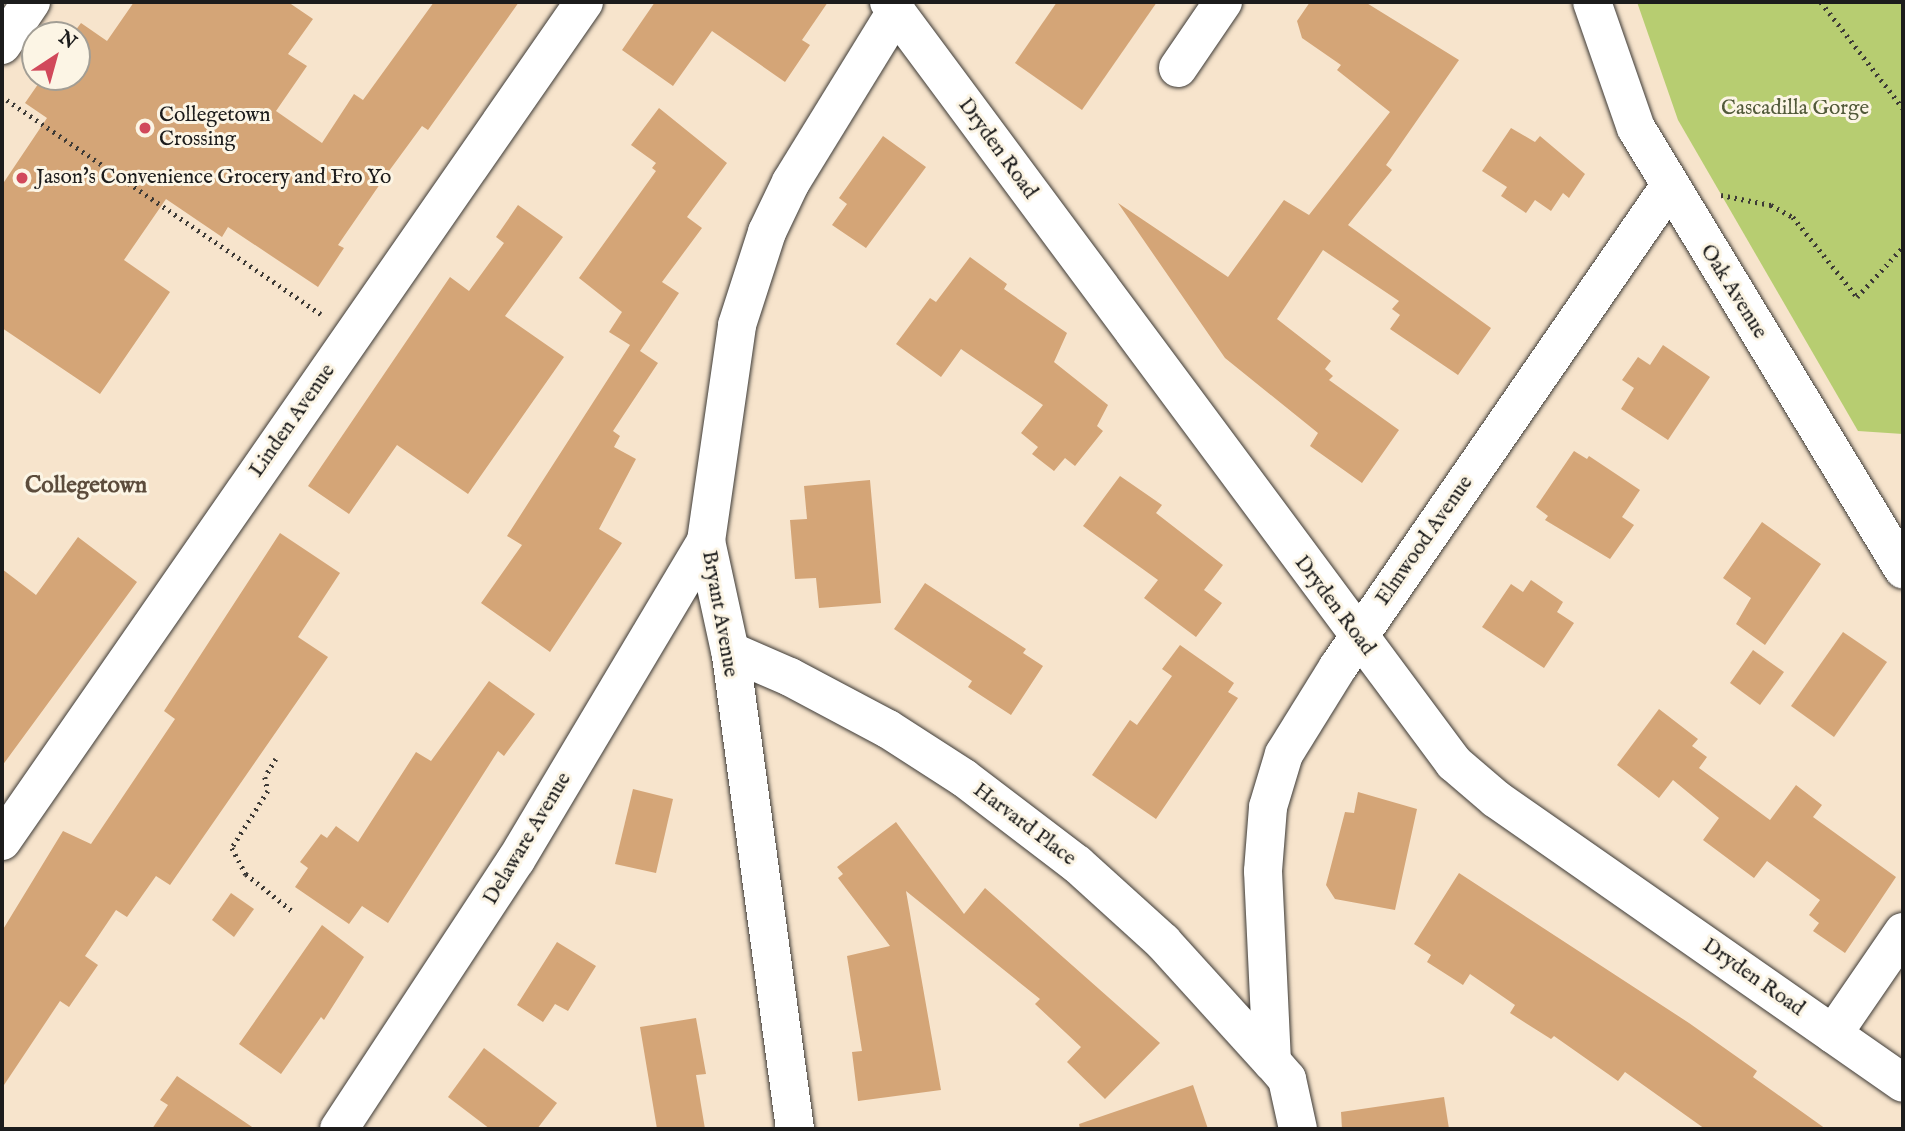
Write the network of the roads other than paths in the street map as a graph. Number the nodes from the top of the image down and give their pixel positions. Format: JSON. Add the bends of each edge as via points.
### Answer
{"nodes":[{"id":1,"x":31,"y":2,"type":"edge"},
{"id":2,"x":584,"y":2,"type":"edge"},
{"id":3,"x":1223,"y":2,"type":"edge"},
{"id":4,"x":1592,"y":2,"type":"edge"},
{"id":5,"x":893,"y":7,"type":"edge"},
{"id":6,"x":2,"y":45,"type":"edge"},
{"id":7,"x":1178,"y":68,"type":"dead end"},
{"id":8,"x":1669,"y":187,"type":"junction"},
{"id":9,"x":706,"y":541,"type":"junction"},
{"id":10,"x":1903,"y":569,"type":"edge"},
{"id":11,"x":1359,"y":639,"type":"junction"},
{"id":12,"x":730,"y":651,"type":"junction"},
{"id":13,"x":2,"y":841,"type":"edge"},
{"id":14,"x":1903,"y":932,"type":"edge"},
{"id":15,"x":1833,"y":1034,"type":"junction"},
{"id":16,"x":1272,"y":1062,"type":"junction"},
{"id":17,"x":1903,"y":1083,"type":"edge"},
{"id":18,"x":339,"y":1129,"type":"edge"},
{"id":19,"x":795,"y":1129,"type":"edge"},
{"id":20,"x":1298,"y":1129,"type":"edge"}],
"edges":[{"from":1,"to":6,"type":"street"},
{"from":2,"to":13,"type":"street","name":"Linden Avenue"},
{"from":3,"to":7,"type":"street"},
{"from":4,"to":8,"type":"street","name":"Oak Avenue","via":[[1636,128]]},
{"from":5,"to":9,"type":"street","name":"Bryant Avenue","via":[[767,232],[737,325]]},
{"from":5,"to":11,"type":"street","name":"Dryden Road"},
{"from":8,"to":10,"type":"street","name":"Oak Avenue"},
{"from":8,"to":11,"type":"street","name":"Elmwood Avenue"},
{"from":9,"to":12,"type":"street","name":"Bryant Avenue"},
{"from":9,"to":18,"type":"street","name":"Delaware Avenue","via":[[516,860]]},
{"from":11,"to":15,"type":"street","name":"Dryden Road","via":[[1423,727],[1496,799]]},
{"from":11,"to":16,"type":"street","name":"Elmwood Avenue","via":[[1284,754],[1268,807],[1263,871]]},
{"from":12,"to":16,"type":"street","name":"Harvard Place","via":[[888,729],[964,778],[1077,864],[1163,942]]},
{"from":12,"to":19,"type":"street","name":"Bryant Avenue"},
{"from":14,"to":15,"type":"street"},
{"from":15,"to":17,"type":"street","name":"Dryden Road"},
{"from":16,"to":20,"type":"street","name":"Elmwood Avenue","via":[[1287,1079]]}]}
